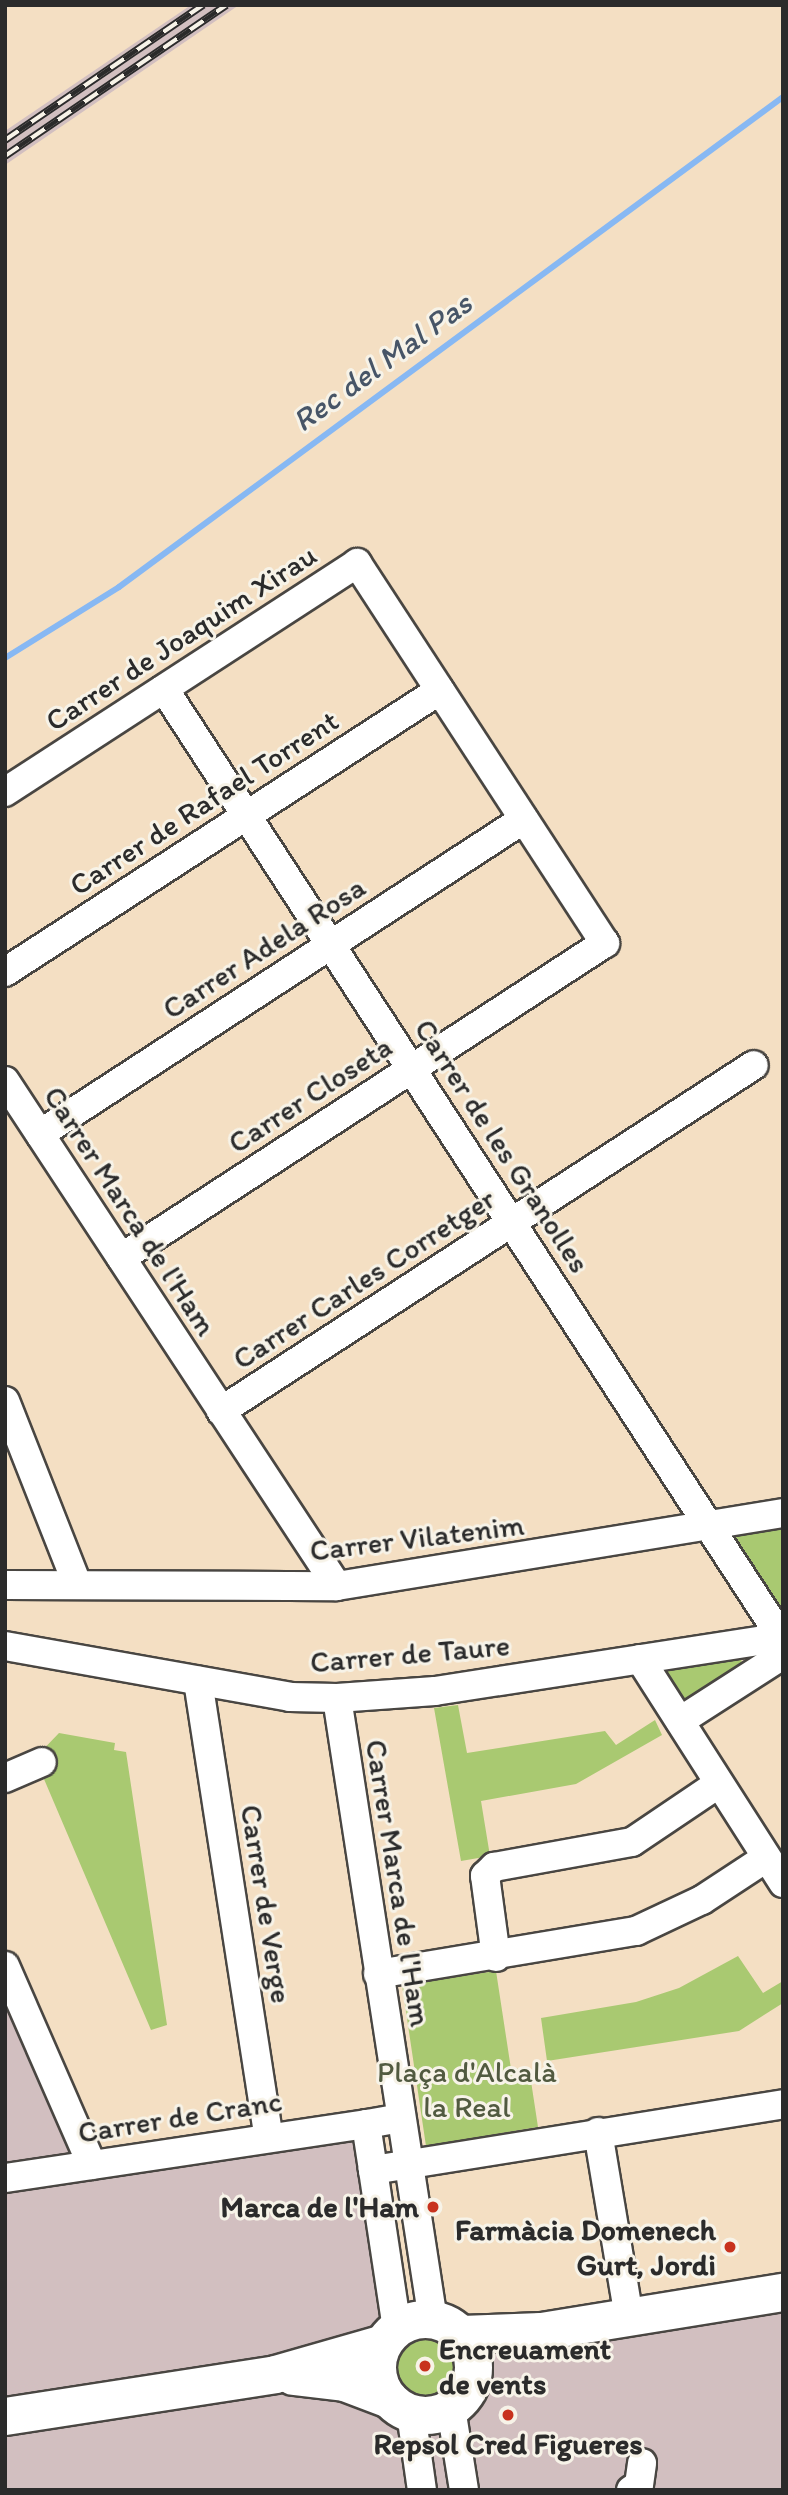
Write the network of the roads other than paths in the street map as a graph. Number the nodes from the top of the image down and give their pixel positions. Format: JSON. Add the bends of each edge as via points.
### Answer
{"nodes":[{"id":1,"x":164,"y":689,"type":"junction"},
{"id":2,"x":440,"y":690,"type":"junction"},
{"id":3,"x":5,"y":792,"type":"edge"},
{"id":4,"x":246,"y":816,"type":"junction"},
{"id":5,"x":524,"y":819,"type":"junction"},
{"id":6,"x":331,"y":945,"type":"junction"},
{"id":7,"x":5,"y":972,"type":"edge"},
{"id":8,"x":754,"y":1065,"type":"dead end"},
{"id":9,"x":412,"y":1069,"type":"junction"},
{"id":10,"x":5,"y":1081,"type":"edge"},
{"id":11,"x":40,"y":1134,"type":"junction"},
{"id":12,"x":512,"y":1222,"type":"junction"},
{"id":13,"x":121,"y":1258,"type":"junction"},
{"id":14,"x":5,"y":1401,"type":"edge"},
{"id":15,"x":221,"y":1411,"type":"junction"},
{"id":16,"x":783,"y":1513,"type":"edge"},
{"id":17,"x":707,"y":1527,"type":"junction"},
{"id":18,"x":77,"y":1584,"type":"junction"},
{"id":19,"x":5,"y":1585,"type":"edge"},
{"id":20,"x":337,"y":1586,"type":"junction"},
{"id":21,"x":782,"y":1642,"type":"edge"},
{"id":22,"x":5,"y":1646,"type":"edge"},
{"id":23,"x":640,"y":1658,"type":"junction"},
{"id":24,"x":198,"y":1681,"type":"junction"},
{"id":25,"x":337,"y":1699,"type":"junction"},
{"id":26,"x":680,"y":1721,"type":"junction"},
{"id":27,"x":42,"y":1762,"type":"dead end"},
{"id":28,"x":5,"y":1778,"type":"edge"},
{"id":29,"x":718,"y":1784,"type":"junction"},
{"id":30,"x":766,"y":1858,"type":"junction"},
{"id":31,"x":783,"y":1884,"type":"edge"},
{"id":32,"x":496,"y":1957,"type":"junction"},
{"id":33,"x":5,"y":1966,"type":"edge"},
{"id":34,"x":378,"y":1974,"type":"junction"},
{"id":35,"x":783,"y":2104,"type":"edge"},
{"id":36,"x":401,"y":2118,"type":"junction"},
{"id":37,"x":366,"y":2124,"type":"junction"},
{"id":38,"x":598,"y":2133,"type":"junction"},
{"id":39,"x":270,"y":2137,"type":"junction"},
{"id":40,"x":409,"y":2164,"type":"junction"},
{"id":41,"x":92,"y":2165,"type":"junction"},
{"id":42,"x":373,"y":2170,"type":"junction"},
{"id":43,"x":5,"y":2178,"type":"edge"},
{"id":44,"x":783,"y":2292,"type":"edge"},
{"id":45,"x":629,"y":2317,"type":"junction"},
{"id":46,"x":448,"y":2327,"type":"junction"},
{"id":47,"x":541,"y":2331,"type":"junction"},
{"id":48,"x":389,"y":2336,"type":"junction"},
{"id":49,"x":473,"y":2371,"type":"junction"},
{"id":50,"x":275,"y":2374,"type":"junction"},
{"id":51,"x":400,"y":2406,"type":"junction"},
{"id":52,"x":450,"y":2408,"type":"junction"},
{"id":53,"x":5,"y":2416,"type":"edge"},
{"id":54,"x":642,"y":2463,"type":"dead end"},
{"id":55,"x":422,"y":2490,"type":"edge"},
{"id":56,"x":464,"y":2490,"type":"edge"},
{"id":57,"x":631,"y":2490,"type":"edge"}],
"edges":[{"from":1,"to":2,"type":"street","name":"Carrer de Joaquim Xirau","via":[[357,563]]},
{"from":1,"to":3,"type":"street","name":"Carrer de Joaquim Xirau"},
{"from":1,"to":4,"type":"street","name":"Carrer de les Granolles"},
{"from":2,"to":4,"type":"street","name":"Carrer de Rafael Torrent"},
{"from":2,"to":5,"type":"street"},
{"from":4,"to":6,"type":"street","name":"Carrer de les Granolles"},
{"from":4,"to":7,"type":"street","name":"Carrer de Rafael Torrent"},
{"from":5,"to":6,"type":"street","name":"Carrer Adela Rosa"},
{"from":5,"to":9,"type":"street","name":"Carrer Closeta","via":[[605,943]]},
{"from":6,"to":9,"type":"street","name":"Carrer de les Granolles"},
{"from":6,"to":11,"type":"street","name":"Carrer Adela Rosa"},
{"from":8,"to":12,"type":"street","name":"Carrer Carles Corretger"},
{"from":9,"to":12,"type":"street","name":"Carrer de les Granolles"},
{"from":9,"to":13,"type":"street","name":"Carrer Closeta"},
{"from":10,"to":11,"type":"street","name":"Carrer Marca de l'Ham"},
{"from":11,"to":13,"type":"street","name":"Carrer Marca de l'Ham"},
{"from":12,"to":15,"type":"street","name":"Carrer Carles Corretger"},
{"from":12,"to":17,"type":"street","name":"Carrer de les Granolles"},
{"from":13,"to":15,"type":"street","name":"Carrer Marca de l'Ham"},
{"from":14,"to":18,"type":"street"},
{"from":15,"to":20,"type":"street","name":"Carrer Marca de l'Ham"},
{"from":16,"to":17,"type":"street","name":"Carrer Vilatenim"},
{"from":17,"to":20,"type":"street","name":"Carrer Vilatenim"},
{"from":17,"to":21,"type":"street","name":"Carrer de les Granolles"},
{"from":18,"to":19,"type":"street","name":"Carrer Vilatenim"},
{"from":18,"to":20,"type":"street","name":"Carrer Vilatenim"},
{"from":21,"to":23,"type":"street","name":"Carrer de Taure"},
{"from":21,"to":26,"type":"street"},
{"from":22,"to":24,"type":"street","name":"Carrer de Taure"},
{"from":23,"to":25,"type":"street","name":"Carrer de Taure","via":[[435,1691]]},
{"from":23,"to":26,"type":"street"},
{"from":24,"to":25,"type":"street","name":"Carrer de Taure"},
{"from":24,"to":39,"type":"street","name":"Carrer de Verge"},
{"from":25,"to":34,"type":"street","name":"Carrer Marca de l'Ham"},
{"from":26,"to":29,"type":"street"},
{"from":27,"to":28,"type":"street"},
{"from":29,"to":30,"type":"street"},
{"from":29,"to":32,"type":"street","via":[[632,1842],[494,1867],[485,1876]]},
{"from":30,"to":31,"type":"street"},
{"from":30,"to":32,"type":"street","via":[[702,1900],[636,1931]]},
{"from":32,"to":34,"type":"street"},
{"from":33,"to":41,"type":"street"},
{"from":34,"to":36,"type":"street","name":"Carrer Marca de l'Ham"},
{"from":35,"to":38,"type":"street"},
{"from":36,"to":37,"type":"street"},
{"from":36,"to":40,"type":"street","name":"Carrer Marca de l'Ham"},
{"from":37,"to":39,"type":"street","name":"Carrer de Cranc"},
{"from":37,"to":42,"type":"street"},
{"from":38,"to":40,"type":"street"},
{"from":38,"to":45,"type":"street"},
{"from":39,"to":41,"type":"street","name":"Carrer de Cranc"},
{"from":40,"to":42,"type":"street"},
{"from":40,"to":46,"type":"street","name":"Carrer Marca de l'Ham"},
{"from":41,"to":43,"type":"street","name":"Carrer de Cranc"},
{"from":42,"to":48,"type":"street"},
{"from":44,"to":45,"type":"main road"},
{"from":45,"to":47,"type":"main road"},
{"from":46,"to":47,"type":"main road"},
{"from":46,"to":48,"type":"main road"},
{"from":46,"to":49,"type":"main road"},
{"from":47,"to":49,"type":"main road","via":[[505,2344]]},
{"from":48,"to":50,"type":"main road"},
{"from":48,"to":51,"type":"main road","via":[[377,2372]]},
{"from":49,"to":52,"type":"main road"},
{"from":50,"to":51,"type":"main road","via":[[344,2382]]},
{"from":50,"to":53,"type":"main road"},
{"from":51,"to":52,"type":"main road"},
{"from":51,"to":55,"type":"street"},
{"from":52,"to":56,"type":"street"},
{"from":54,"to":57,"type":"street","via":[[639,2485]]}]}
